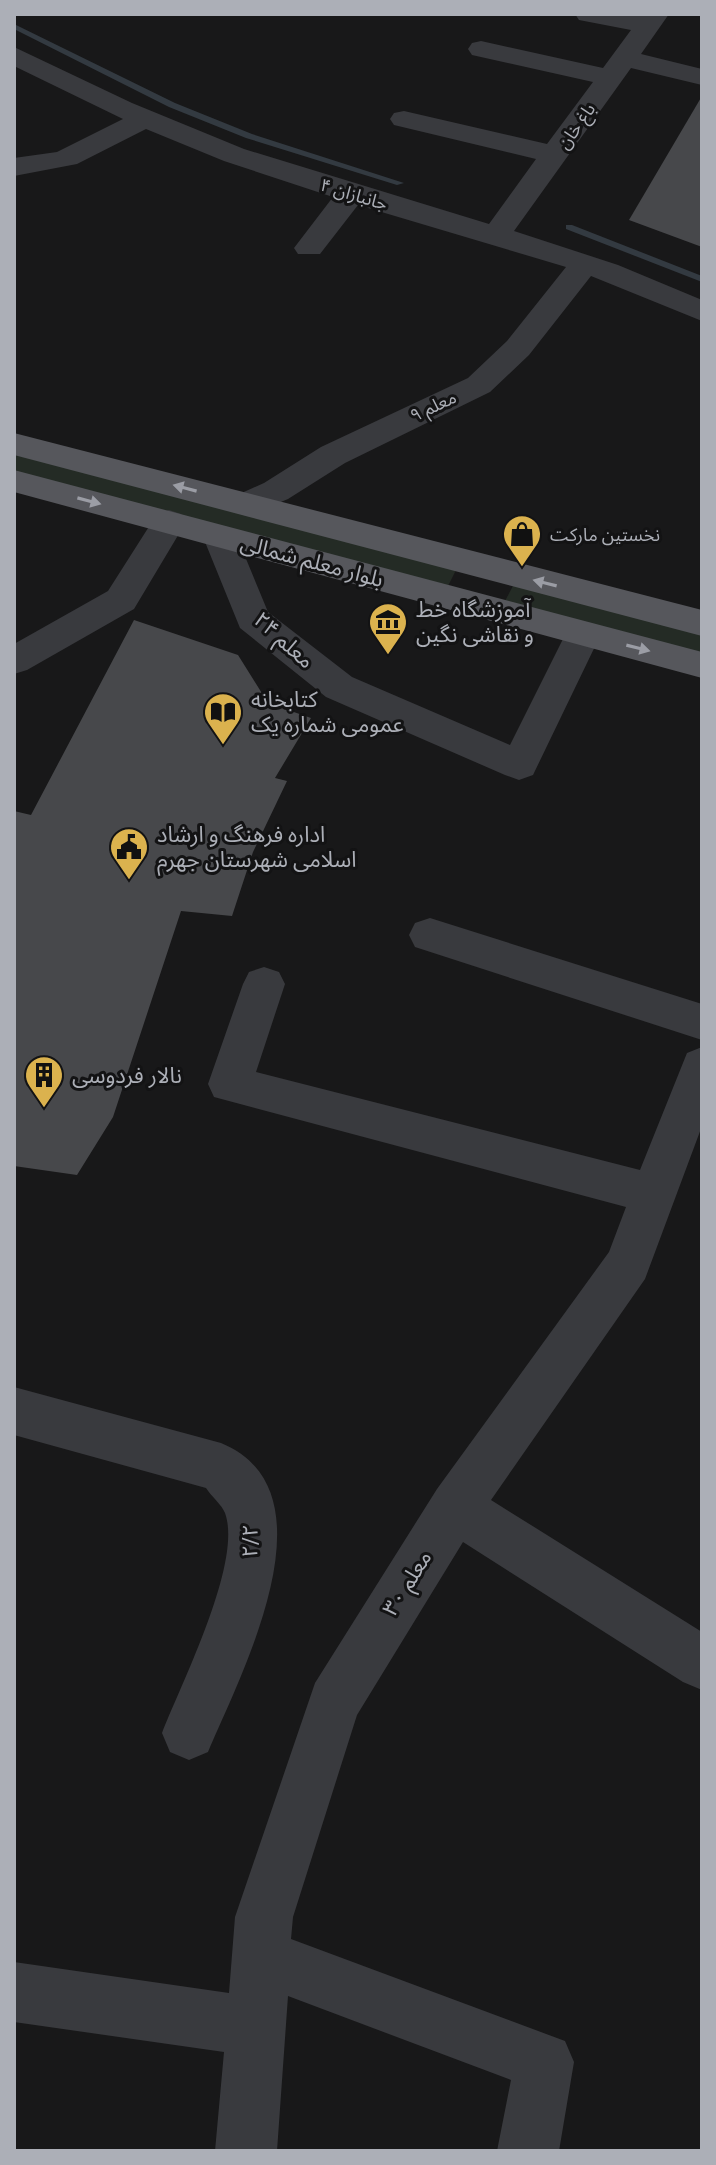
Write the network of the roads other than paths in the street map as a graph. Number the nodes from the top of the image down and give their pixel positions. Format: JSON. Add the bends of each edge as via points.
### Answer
{"nodes":[{"id":1,"x":588,"y":14,"type":"edge"},
{"id":2,"x":652,"y":20,"type":"edge"},
{"id":3,"x":481,"y":49,"type":"dead end"},
{"id":4,"x":14,"y":55,"type":"edge"},
{"id":5,"x":616,"y":67,"type":"junction"},
{"id":6,"x":702,"y":77,"type":"edge"},
{"id":7,"x":146,"y":118,"type":"junction"},
{"id":8,"x":404,"y":119,"type":"dead end"},
{"id":9,"x":556,"y":155,"type":"junction"},
{"id":10,"x":14,"y":167,"type":"edge"},
{"id":11,"x":352,"y":193,"type":"junction"},
{"id":12,"x":495,"y":236,"type":"junction"},
{"id":13,"x":309,"y":248,"type":"dead end"},
{"id":14,"x":584,"y":265,"type":"junction"},
{"id":15,"x":702,"y":312,"type":"edge"},
{"id":16,"x":14,"y":444,"type":"edge"},
{"id":17,"x":14,"y":481,"type":"edge"},
{"id":18,"x":247,"y":504,"type":"junction"},
{"id":19,"x":169,"y":522,"type":"junction"},
{"id":20,"x":220,"y":537,"type":"junction"},
{"id":21,"x":490,"y":570,"type":"junction"},
{"id":22,"x":475,"y":604,"type":"junction"},
{"id":23,"x":702,"y":623,"type":"edge"},
{"id":24,"x":583,"y":634,"type":"junction"},
{"id":25,"x":14,"y":661,"type":"edge"},
{"id":26,"x":702,"y":665,"type":"edge"},
{"id":27,"x":430,"y":935,"type":"dead end"},
{"id":28,"x":264,"y":984,"type":"dead end"},
{"id":29,"x":702,"y":1022,"type":"edge"},
{"id":30,"x":702,"y":1066,"type":"edge"},
{"id":31,"x":654,"y":1194,"type":"junction"},
{"id":32,"x":14,"y":1411,"type":"edge"},
{"id":33,"x":455,"y":1507,"type":"junction"},
{"id":34,"x":702,"y":1663,"type":"edge"},
{"id":35,"x":189,"y":1733,"type":"dead end"},
{"id":36,"x":261,"y":1957,"type":"junction"},
{"id":37,"x":14,"y":1992,"type":"edge"},
{"id":38,"x":256,"y":2027,"type":"junction"},
{"id":39,"x":246,"y":2151,"type":"edge"},
{"id":40,"x":528,"y":2151,"type":"edge"}],
"edges":[{"from":1,"to":2,"type":"street"},
{"from":2,"to":5,"type":"street","name":"باغ خان"},
{"from":3,"to":5,"type":"street"},
{"from":4,"to":7,"type":"street","name":"جانبازان ۴"},
{"from":5,"to":6,"type":"street"},
{"from":5,"to":9,"type":"street","name":"باغ خان"},
{"from":7,"to":10,"type":"street","via":[[76,157]]},
{"from":7,"to":11,"type":"street","name":"جانبازان ۴","via":[[228,154]]},
{"from":8,"to":9,"type":"street"},
{"from":9,"to":12,"type":"street","name":"باغ خان"},
{"from":11,"to":12,"type":"street","name":"جانبازان ۴"},
{"from":11,"to":13,"type":"street"},
{"from":12,"to":14,"type":"street","name":"جانبازان ۴"},
{"from":14,"to":15,"type":"street","name":"جانبازان ۴"},
{"from":14,"to":18,"type":"street","name":"معلم ۹","via":[[518,348],[479,385],[333,455]]},
{"from":18,"to":16,"type":"main road","name":"بلوار معلم شمالی","one_way":true},
{"from":17,"to":19,"type":"main road","name":"بلوار معلم شمالی","one_way":true},
{"from":18,"to":21,"type":"main road","name":"بلوار معلم شمالی"},
{"from":19,"to":20,"type":"main road","name":"بلوار معلم شمالی"},
{"from":19,"to":25,"type":"street","via":[[121,600]]},
{"from":20,"to":22,"type":"main road","name":"بلوار معلم شمالی"},
{"from":20,"to":24,"type":"street","name":"معلم ۲۴","via":[[253,619],[339,687],[519,765]]},
{"from":21,"to":22,"type":"main road"},
{"from":23,"to":21,"type":"main road","name":"بلوار معلم شمالی","one_way":true},
{"from":22,"to":24,"type":"main road","name":"بلوار معلم شمالی"},
{"from":24,"to":26,"type":"main road","name":"بلوار معلم شمالی","one_way":true},
{"from":27,"to":29,"type":"street"},
{"from":28,"to":31,"type":"street","via":[[230,1084]]},
{"from":30,"to":31,"type":"street","name":"معلم ۳۰"},
{"from":31,"to":33,"type":"street","name":"معلم ۳۰","via":[[628,1264]]},
{"from":32,"to":35,"type":"street","name":"۲/۲","via":[[221,1468],[249,1502],[254,1542],[245,1591]]},
{"from":33,"to":34,"type":"street"},
{"from":33,"to":36,"type":"street","name":"معلم ۳۰","via":[[334,1702],[264,1917]]},
{"from":36,"to":38,"type":"street","name":"معلم ۳۰"},
{"from":36,"to":40,"type":"street","via":[[544,2062]]},
{"from":37,"to":38,"type":"street"},
{"from":38,"to":39,"type":"street","name":"معلم ۳۰"}]}
